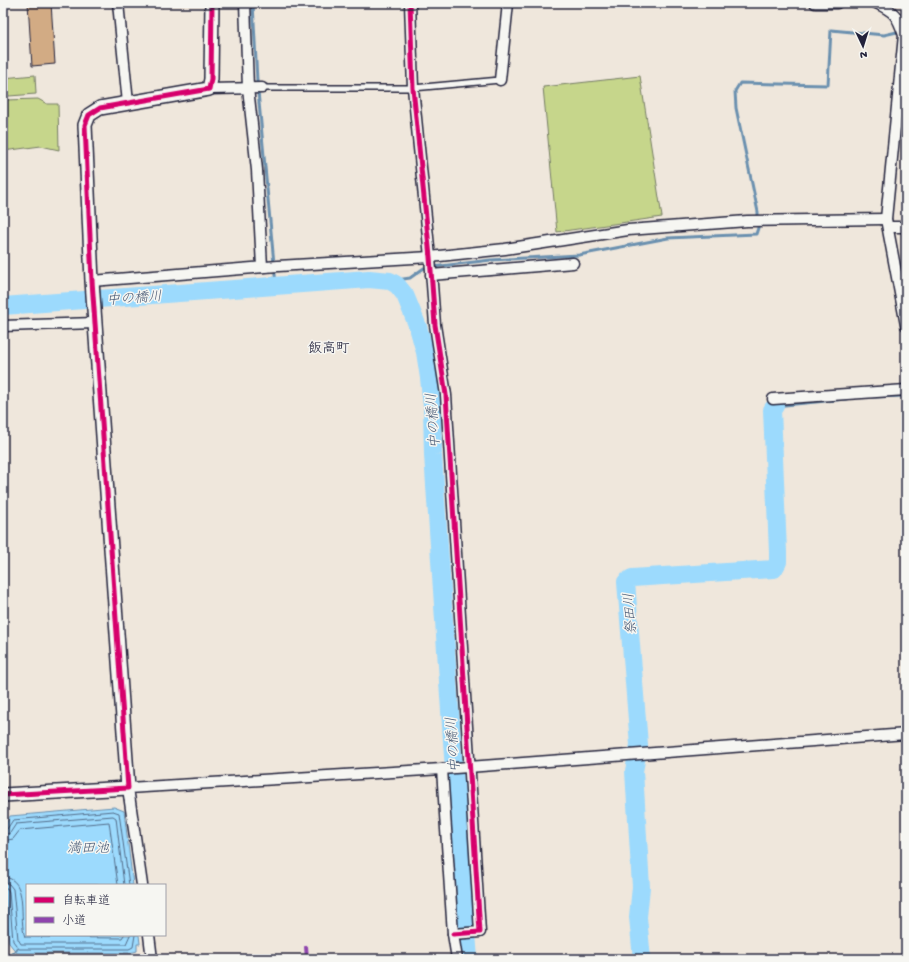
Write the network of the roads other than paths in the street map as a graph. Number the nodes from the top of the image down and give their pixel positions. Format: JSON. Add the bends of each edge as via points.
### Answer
{"nodes":[{"id":1,"x":118,"y":3,"type":"edge"},
{"id":2,"x":212,"y":3,"type":"edge"},
{"id":3,"x":246,"y":3,"type":"edge"},
{"id":4,"x":410,"y":3,"type":"edge"},
{"id":5,"x":508,"y":3,"type":"edge"},
{"id":6,"x":815,"y":3,"type":"edge"},
{"id":7,"x":837,"y":3,"type":"edge"},
{"id":8,"x":876,"y":3,"type":"edge"},
{"id":9,"x":500,"y":80,"type":"joint"},
{"id":10,"x":209,"y":88,"type":"junction"},
{"id":11,"x":254,"y":88,"type":"junction"},
{"id":12,"x":413,"y":88,"type":"junction"},
{"id":13,"x":128,"y":103,"type":"junction"},
{"id":14,"x":887,"y":223,"type":"junction"},
{"id":15,"x":906,"y":227,"type":"edge"},
{"id":16,"x":506,"y":258,"type":"junction"},
{"id":17,"x":573,"y":263,"type":"dead end"},
{"id":18,"x":431,"y":266,"type":"junction"},
{"id":19,"x":264,"y":267,"type":"junction"},
{"id":20,"x":93,"y":288,"type":"junction"},
{"id":21,"x":95,"y":318,"type":"junction"},
{"id":22,"x":906,"y":325,"type":"edge"},
{"id":23,"x":3,"y":326,"type":"edge"},
{"id":24,"x":906,"y":390,"type":"edge"},
{"id":25,"x":773,"y":399,"type":"dead end"},
{"id":26,"x":906,"y":734,"type":"edge"},
{"id":27,"x":468,"y":767,"type":"junction"},
{"id":28,"x":443,"y":769,"type":"junction"},
{"id":29,"x":128,"y":788,"type":"junction"},
{"id":30,"x":3,"y":795,"type":"edge"},
{"id":31,"x":142,"y":884,"type":"edge"},
{"id":32,"x":455,"y":934,"type":"junction"},
{"id":33,"x":149,"y":936,"type":"edge"},
{"id":34,"x":152,"y":959,"type":"edge"},
{"id":35,"x":457,"y":959,"type":"edge"}],
"edges":[{"from":1,"to":13,"type":"street"},
{"from":2,"to":10,"type":"street"},
{"from":3,"to":11,"type":"street"},
{"from":4,"to":12,"type":"street"},
{"from":5,"to":9,"type":"street"},
{"from":6,"to":7,"type":"street"},
{"from":8,"to":14,"type":"street","via":[[898,18],[904,35]]},
{"from":9,"to":12,"type":"lane"},
{"from":10,"to":11,"type":"street"},
{"from":10,"to":13,"type":"street"},
{"from":11,"to":12,"type":"lane"},
{"from":11,"to":19,"type":"street"},
{"from":12,"to":18,"type":"street"},
{"from":13,"to":20,"type":"street","via":[[100,108],[89,115],[85,125]]},
{"from":14,"to":15,"type":"street"},
{"from":14,"to":16,"type":"street","via":[[747,221],[642,229]]},
{"from":14,"to":22,"type":"street"},
{"from":16,"to":17,"type":"street"},
{"from":16,"to":18,"type":"street"},
{"from":16,"to":18,"type":"street"},
{"from":18,"to":19,"type":"street"},
{"from":18,"to":27,"type":"street","via":[[435,325],[446,395]]},
{"from":19,"to":20,"type":"street"},
{"from":20,"to":21,"type":"street"},
{"from":21,"to":23,"type":"street"},
{"from":21,"to":29,"type":"street"},
{"from":24,"to":25,"type":"street"},
{"from":26,"to":27,"type":"street"},
{"from":27,"to":28,"type":"street"},
{"from":27,"to":32,"type":"street","via":[[480,932]]},
{"from":28,"to":29,"type":"street"},
{"from":28,"to":32,"type":"street"},
{"from":29,"to":30,"type":"street"},
{"from":29,"to":31,"type":"street"},
{"from":32,"to":35,"type":"street"},
{"from":33,"to":34,"type":"street"}]}
